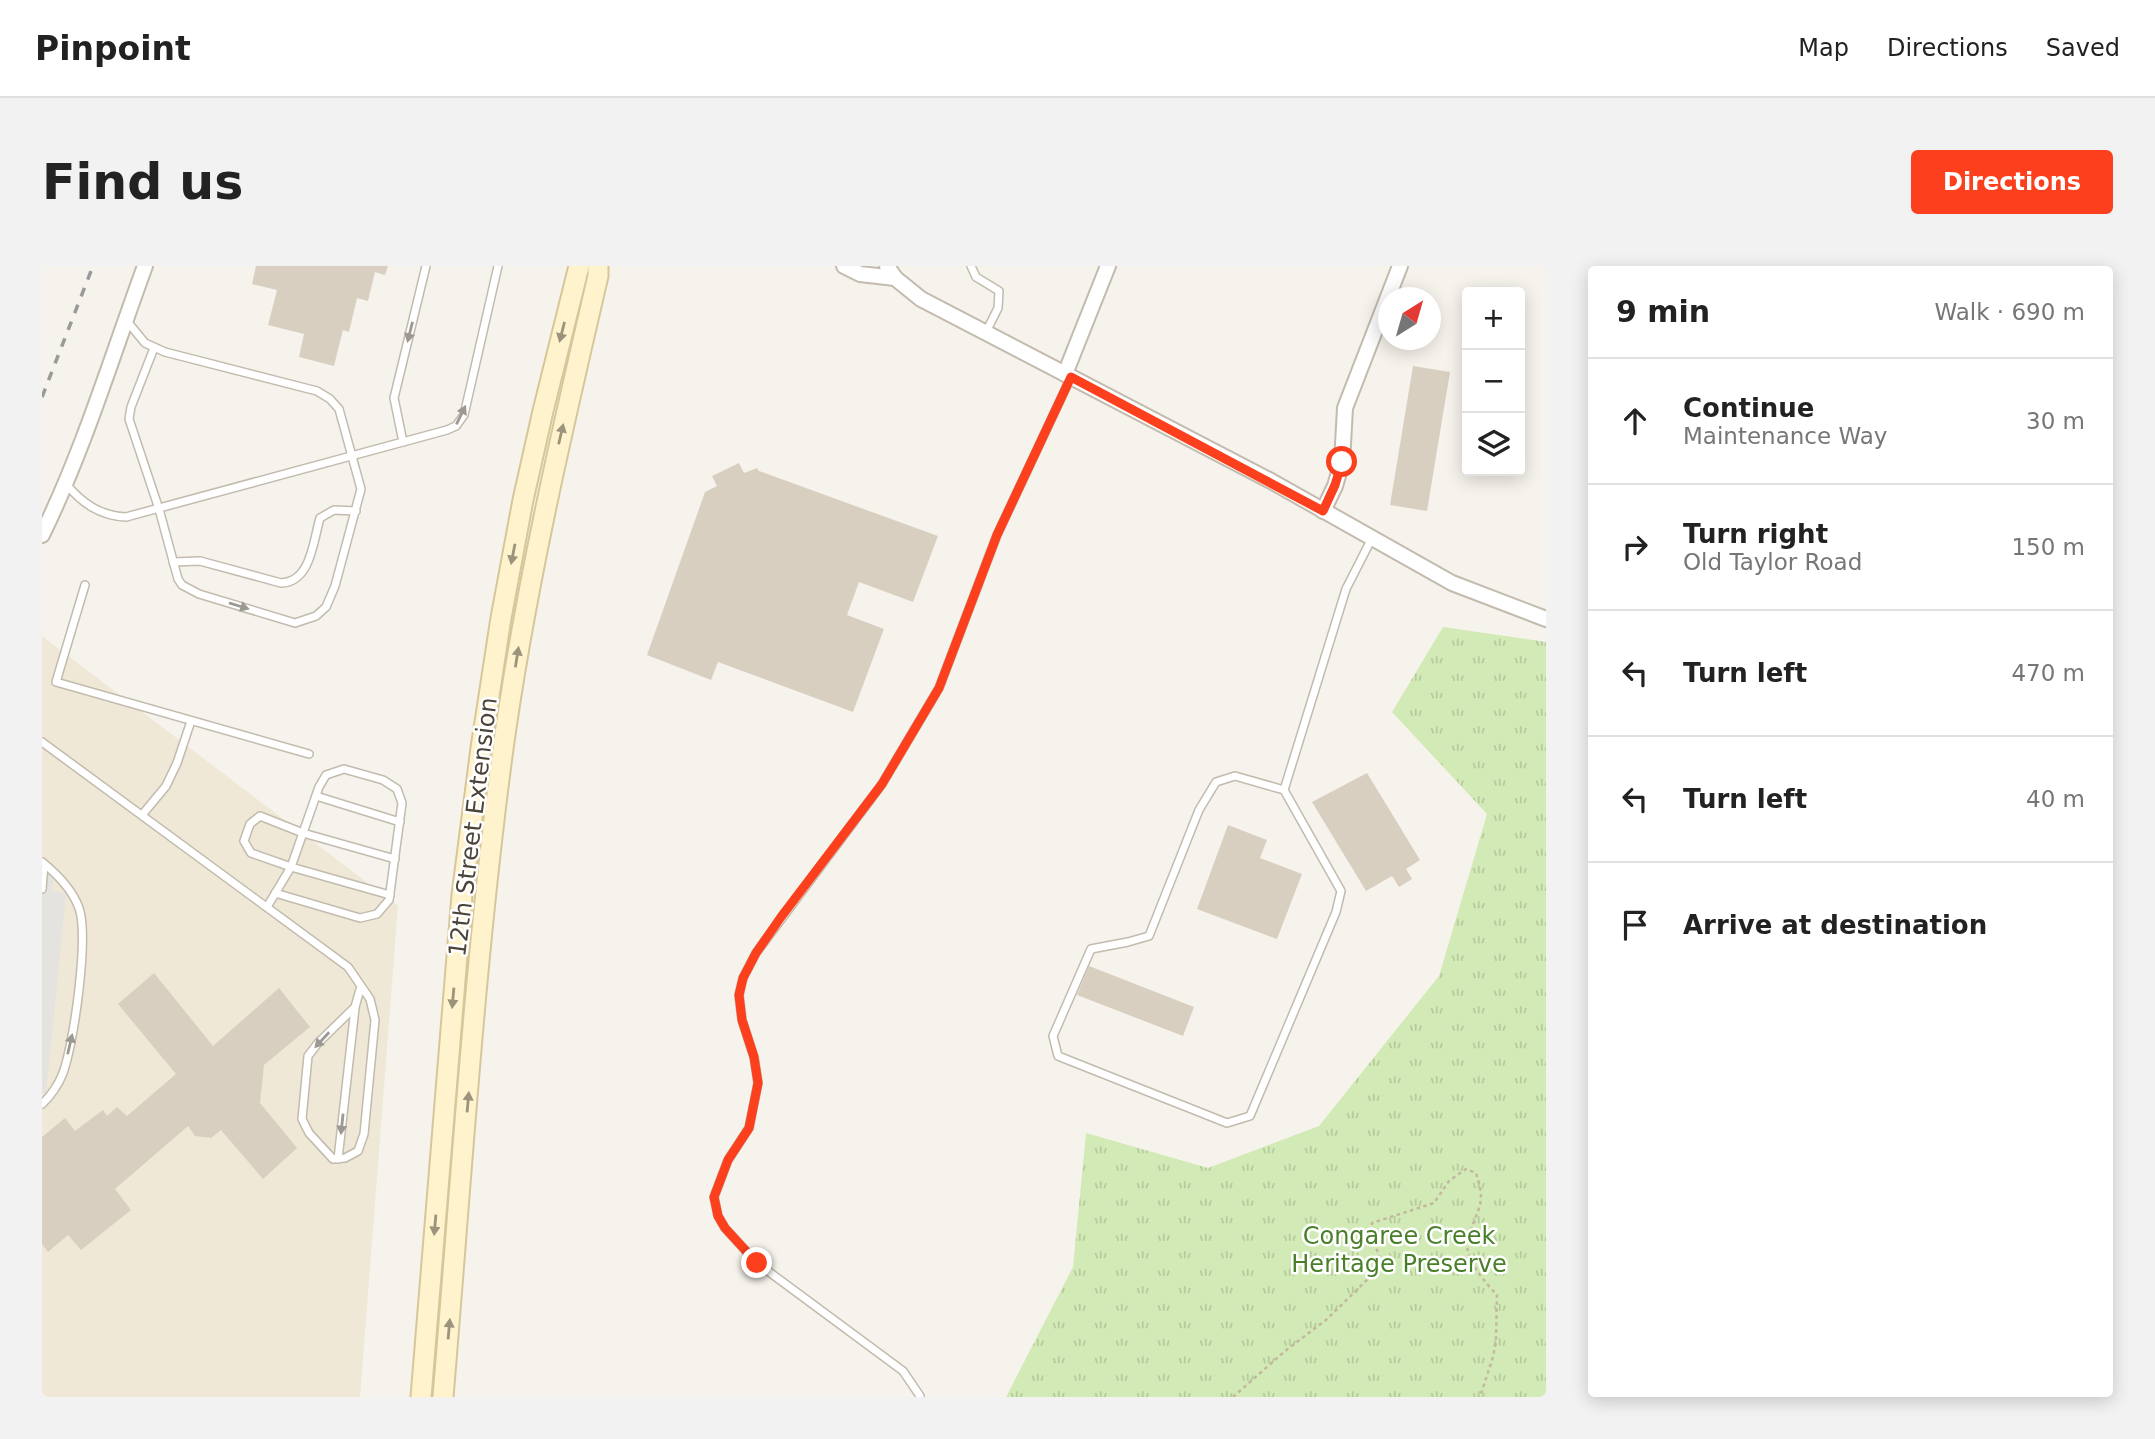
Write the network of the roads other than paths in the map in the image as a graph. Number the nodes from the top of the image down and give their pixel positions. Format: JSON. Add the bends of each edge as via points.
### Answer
{"nodes":[{"id":1,"x":145,"y":266,"type":"edge"},
{"id":2,"x":426,"y":266,"type":"edge"},
{"id":3,"x":498,"y":266,"type":"edge"},
{"id":4,"x":579,"y":266,"type":"edge"},
{"id":5,"x":598,"y":266,"type":"edge"},
{"id":6,"x":844,"y":266,"type":"edge"},
{"id":7,"x":971,"y":266,"type":"edge"},
{"id":8,"x":1108,"y":266,"type":"edge"},
{"id":9,"x":1400,"y":266,"type":"edge"},
{"id":10,"x":892,"y":270,"type":"edge"},
{"id":11,"x":125,"y":320,"type":"junction"},
{"id":12,"x":986,"y":333,"type":"junction"},
{"id":13,"x":154,"y":348,"type":"junction"},
{"id":14,"x":1068,"y":376,"type":"junction"},
{"id":15,"x":403,"y":442,"type":"junction"},
{"id":16,"x":353,"y":456,"type":"junction"},
{"id":17,"x":65,"y":483,"type":"junction"},
{"id":18,"x":159,"y":509,"type":"junction"},
{"id":19,"x":356,"y":511,"type":"junction"},
{"id":20,"x":1323,"y":511,"type":"junction"},
{"id":21,"x":42,"y":535,"type":"edge"},
{"id":22,"x":1372,"y":538,"type":"junction"},
{"id":23,"x":173,"y":562,"type":"junction"},
{"id":24,"x":85,"y":585,"type":"dead end"},
{"id":25,"x":1546,"y":620,"type":"edge"},
{"id":26,"x":191,"y":721,"type":"junction"},
{"id":27,"x":42,"y":742,"type":"edge"},
{"id":28,"x":309,"y":754,"type":"dead end"},
{"id":29,"x":1284,"y":790,"type":"junction"},
{"id":30,"x":316,"y":796,"type":"junction"},
{"id":31,"x":142,"y":815,"type":"junction"},
{"id":32,"x":400,"y":822,"type":"junction"},
{"id":33,"x":303,"y":833,"type":"junction"},
{"id":34,"x":395,"y":859,"type":"junction"},
{"id":35,"x":43,"y":863,"type":"edge"},
{"id":36,"x":290,"y":867,"type":"junction"},
{"id":37,"x":42,"y":889,"type":"edge"},
{"id":38,"x":275,"y":893,"type":"junction"},
{"id":39,"x":390,"y":895,"type":"junction"},
{"id":40,"x":267,"y":907,"type":"junction"},
{"id":41,"x":361,"y":986,"type":"junction"},
{"id":42,"x":355,"y":1007,"type":"junction"},
{"id":43,"x":42,"y":1104,"type":"edge"},
{"id":44,"x":338,"y":1159,"type":"junction"},
{"id":45,"x":920,"y":1396,"type":"edge"},
{"id":46,"x":421,"y":1397,"type":"edge"},
{"id":47,"x":443,"y":1397,"type":"edge"}],
"edges":[{"from":1,"to":11,"type":"street"},
{"from":2,"to":15,"type":"lane","one_way":true,"via":[[394,398]]},
{"from":15,"to":3,"type":"lane","one_way":true,"via":[[447,430],[464,415]]},
{"from":4,"to":46,"type":"main road","name":"12th Street Extension","one_way":true,"via":[[523,500],[481,748],[452,1004]]},
{"from":47,"to":5,"type":"main road","name":"12th Street Extension","one_way":true,"via":[[502,755],[522,626]]},
{"from":6,"to":10,"type":"street","via":[[860,274]]},
{"from":7,"to":12,"type":"lane","via":[[976,277],[999,291],[998,308]]},
{"from":8,"to":14,"type":"street"},
{"from":9,"to":20,"type":"street","via":[[1345,408],[1342,462]]},
{"from":10,"to":12,"type":"street","via":[[921,299]]},
{"from":11,"to":13,"type":"lane"},
{"from":11,"to":17,"type":"street"},
{"from":12,"to":14,"type":"street"},
{"from":13,"to":16,"type":"lane","via":[[324,395],[339,409]]},
{"from":13,"to":18,"type":"lane","via":[[129,419]]},
{"from":14,"to":20,"type":"street"},
{"from":14,"to":45,"type":"lane","via":[[997,535],[939,688],[882,784],[756,953],[739,995],[758,1083],[749,1128],[728,1160],[714,1197],[718,1216],[757,1263],[903,1371]]},
{"from":15,"to":16,"type":"lane"},
{"from":16,"to":18,"type":"lane"},
{"from":16,"to":19,"type":"lane","via":[[361,489]]},
{"from":17,"to":18,"type":"lane","via":[[90,506],[110,516]]},
{"from":17,"to":21,"type":"street"},
{"from":18,"to":23,"type":"lane"},
{"from":19,"to":23,"type":"lane","via":[[334,510],[320,519],[305,569],[290,583],[200,561]]},
{"from":23,"to":19,"type":"lane","one_way":true,"via":[[177,579],[199,594],[295,623],[307,621],[326,607],[331,597]]},
{"from":20,"to":22,"type":"street"},
{"from":22,"to":25,"type":"street","via":[[1452,583]]},
{"from":22,"to":29,"type":"lane","via":[[1346,589]]},
{"from":24,"to":26,"type":"lane","via":[[56,682]]},
{"from":26,"to":28,"type":"lane"},
{"from":26,"to":31,"type":"lane","via":[[166,786]]},
{"from":27,"to":31,"type":"lane"},
{"from":29,"to":29,"type":"lane","via":[[1341,891],[1250,1116],[1227,1123],[1058,1056],[1054,1036],[1091,948],[1149,936],[1199,810],[1216,782],[1235,776]]},
{"from":30,"to":32,"type":"lane"},
{"from":30,"to":32,"type":"lane","via":[[326,775],[344,769],[383,780],[397,789],[402,803]]},
{"from":30,"to":33,"type":"lane"},
{"from":31,"to":40,"type":"lane"},
{"from":32,"to":34,"type":"lane"},
{"from":33,"to":34,"type":"lane"},
{"from":33,"to":36,"type":"lane"},
{"from":33,"to":36,"type":"lane","via":[[260,817],[250,824],[244,842],[251,853]]},
{"from":34,"to":39,"type":"lane"},
{"from":35,"to":37,"type":"lane"},
{"from":43,"to":35,"type":"lane","one_way":true,"via":[[62,1076],[73,1035],[83,929],[69,889]]},
{"from":36,"to":38,"type":"lane"},
{"from":36,"to":39,"type":"lane"},
{"from":38,"to":39,"type":"lane","via":[[360,918],[377,914]]},
{"from":38,"to":40,"type":"lane"},
{"from":40,"to":41,"type":"lane","via":[[348,967]]},
{"from":41,"to":42,"type":"lane"},
{"from":41,"to":44,"type":"lane","via":[[375,1020],[364,1134],[358,1151]]},
{"from":42,"to":44,"type":"lane","one_way":true},
{"from":42,"to":44,"type":"lane","one_way":true,"via":[[308,1056],[302,1119],[309,1133]]}]}
